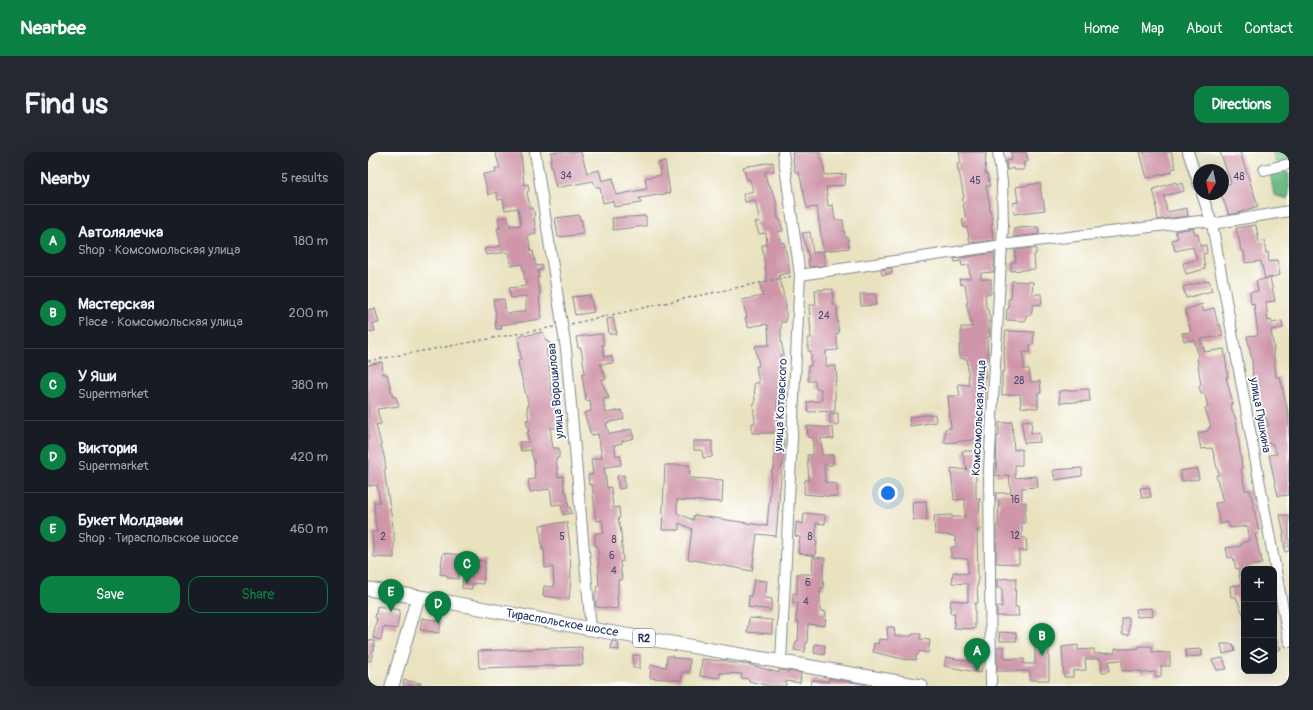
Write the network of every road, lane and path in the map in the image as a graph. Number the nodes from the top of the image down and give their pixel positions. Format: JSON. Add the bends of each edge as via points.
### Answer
{"nodes":[{"id":1,"x":535,"y":152,"type":"edge"},
{"id":2,"x":783,"y":152,"type":"edge"},
{"id":3,"x":998,"y":152,"type":"edge"},
{"id":4,"x":1188,"y":152,"type":"edge"},
{"id":5,"x":1289,"y":164,"type":"edge"},
{"id":6,"x":1193,"y":167,"type":"edge"},
{"id":7,"x":1264,"y":170,"type":"dead end"},
{"id":8,"x":1204,"y":200,"type":"edge"},
{"id":9,"x":1289,"y":211,"type":"edge"},
{"id":10,"x":1212,"y":224,"type":"junction"},
{"id":11,"x":1002,"y":245,"type":"junction"},
{"id":12,"x":800,"y":275,"type":"junction"},
{"id":13,"x":563,"y":326,"type":"junction"},
{"id":14,"x":368,"y":361,"type":"edge"},
{"id":15,"x":368,"y":589,"type":"edge"},
{"id":16,"x":418,"y":597,"type":"junction"},
{"id":17,"x":590,"y":629,"type":"junction"},
{"id":18,"x":1289,"y":642,"type":"edge"},
{"id":19,"x":781,"y":661,"type":"junction"},
{"id":20,"x":392,"y":686,"type":"edge"},
{"id":21,"x":921,"y":686,"type":"edge"},
{"id":22,"x":991,"y":686,"type":"edge"}],
"edges":[{"from":1,"to":13,"type":"street","name":"улица Ворошилова"},
{"from":2,"to":12,"type":"street","name":"улица Котовского"},
{"from":3,"to":11,"type":"street","name":"Комсомольская улица","via":[[1002,182]]},
{"from":4,"to":6,"type":"street"},
{"from":5,"to":7,"type":"street"},
{"from":8,"to":10,"type":"street","name":"улица Пушкина"},
{"from":9,"to":10,"type":"street"},
{"from":10,"to":11,"type":"street","via":[[1200,221]]},
{"from":10,"to":18,"type":"street","name":"улица Пушкина"},
{"from":11,"to":12,"type":"street"},
{"from":11,"to":22,"type":"street","name":"Комсомольская улица","via":[[989,469]]},
{"from":12,"to":13,"type":"path"},
{"from":12,"to":19,"type":"street","name":"улица Котовского"},
{"from":13,"to":14,"type":"path"},
{"from":13,"to":17,"type":"street","name":"улица Ворошилова"},
{"from":15,"to":16,"type":"main road","name":"Тираспольское шоссе","number":"R2"},
{"from":16,"to":17,"type":"main road","name":"Тираспольское шоссе","number":"R2"},
{"from":16,"to":20,"type":"main road"},
{"from":17,"to":19,"type":"main road","name":"Тираспольское шоссе","number":"R2"},
{"from":19,"to":21,"type":"main road","name":"Тираспольское шоссе","number":"R2"}]}
